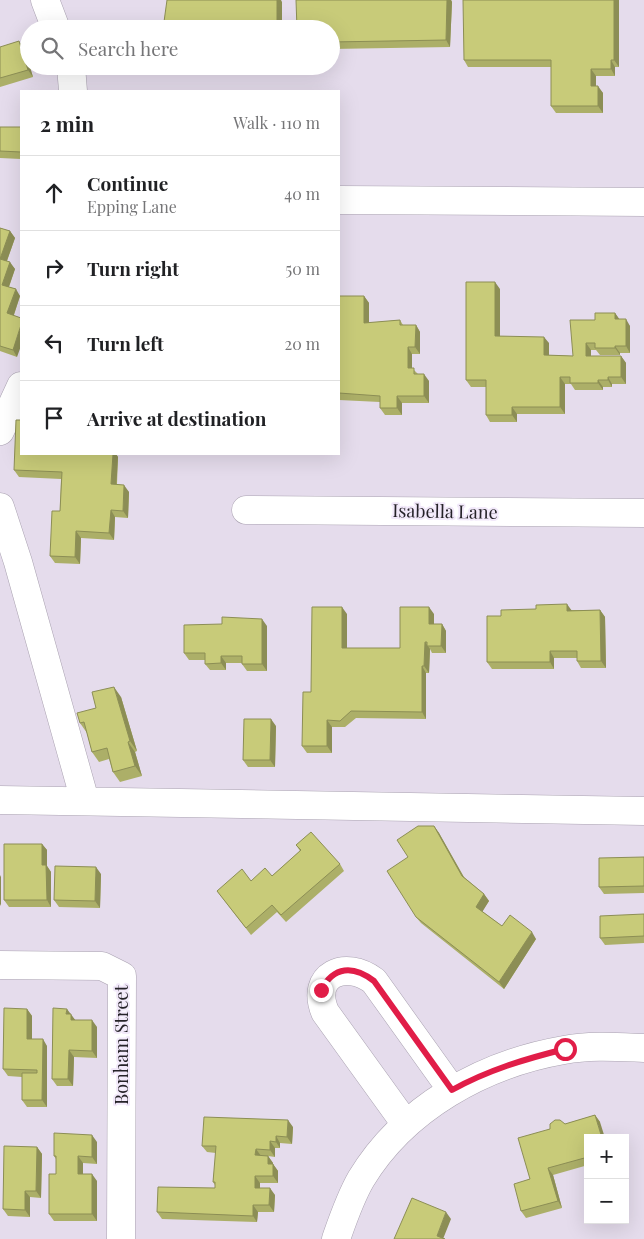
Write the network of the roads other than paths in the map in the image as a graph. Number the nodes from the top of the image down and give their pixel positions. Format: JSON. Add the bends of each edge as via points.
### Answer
{"nodes":[{"id":1,"x":45,"y":0,"type":"edge"},
{"id":2,"x":53,"y":20,"type":"edge"},
{"id":3,"x":72,"y":75,"type":"edge"},
{"id":4,"x":73,"y":90,"type":"edge"},
{"id":5,"x":340,"y":200,"type":"edge"},
{"id":6,"x":644,"y":202,"type":"edge"},
{"id":7,"x":20,"y":388,"type":"edge"},
{"id":8,"x":0,"y":431,"type":"edge"},
{"id":9,"x":0,"y":507,"type":"edge"},
{"id":10,"x":246,"y":510,"type":"dead end"},
{"id":11,"x":644,"y":513,"type":"edge"},
{"id":12,"x":0,"y":800,"type":"edge"},
{"id":13,"x":85,"y":801,"type":"junction"},
{"id":14,"x":644,"y":811,"type":"edge"},
{"id":15,"x":0,"y":965,"type":"edge"},
{"id":16,"x":644,"y":1048,"type":"edge"},
{"id":17,"x":452,"y":1090,"type":"junction"},
{"id":18,"x":405,"y":1123,"type":"junction"},
{"id":19,"x":121,"y":1239,"type":"edge"},
{"id":20,"x":336,"y":1239,"type":"edge"}],
"edges":[{"from":1,"to":2,"type":"street"},
{"from":3,"to":4,"type":"street"},
{"from":5,"to":6,"type":"street"},
{"from":7,"to":8,"type":"street"},
{"from":9,"to":13,"type":"street"},
{"from":10,"to":11,"type":"street","name":"Isabella Lane"},
{"from":12,"to":13,"type":"street"},
{"from":13,"to":14,"type":"street"},
{"from":15,"to":19,"type":"street","name":"Bonham Street","via":[[102,966],[122,976]]},
{"from":16,"to":17,"type":"street","via":[[565,1049],[480,1075]]},
{"from":17,"to":18,"type":"street"},
{"from":17,"to":18,"type":"street","via":[[374,981],[362,972],[347,970],[335,974],[321,990],[320,1000],[325,1012]]},
{"from":18,"to":20,"type":"street","via":[[361,1180]]}]}
